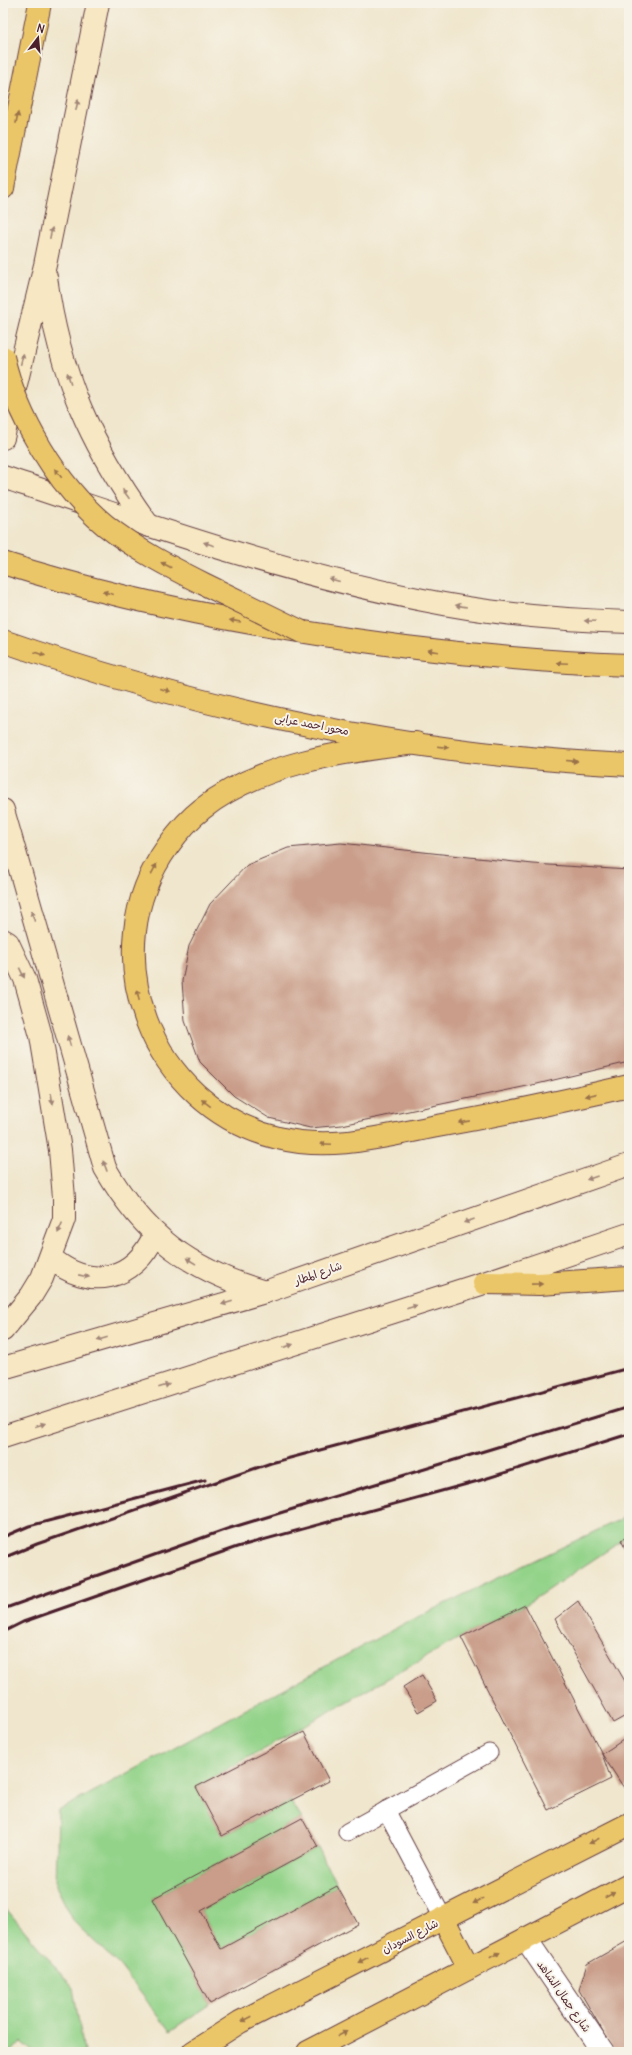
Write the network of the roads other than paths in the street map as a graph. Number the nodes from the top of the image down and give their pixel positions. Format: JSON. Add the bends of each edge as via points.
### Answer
{"nodes":[{"id":1,"x":40,"y":3,"type":"edge"},
{"id":2,"x":98,"y":3,"type":"edge"},
{"id":3,"x":3,"y":188,"type":"edge"},
{"id":4,"x":45,"y":264,"type":"junction"},
{"id":5,"x":3,"y":357,"type":"edge"},
{"id":6,"x":3,"y":438,"type":"edge"},
{"id":7,"x":3,"y":477,"type":"edge"},
{"id":8,"x":149,"y":526,"type":"junction"},
{"id":9,"x":3,"y":563,"type":"edge"},
{"id":10,"x":629,"y":622,"type":"edge"},
{"id":11,"x":302,"y":632,"type":"junction"},
{"id":12,"x":3,"y":641,"type":"edge"},
{"id":13,"x":629,"y":665,"type":"edge"},
{"id":14,"x":416,"y":743,"type":"junction"},
{"id":15,"x":629,"y":765,"type":"edge"},
{"id":16,"x":3,"y":810,"type":"edge"},
{"id":17,"x":3,"y":940,"type":"edge"},
{"id":18,"x":629,"y":1086,"type":"edge"},
{"id":19,"x":629,"y":1165,"type":"edge"},
{"id":20,"x":155,"y":1234,"type":"junction"},
{"id":21,"x":629,"y":1234,"type":"edge"},
{"id":22,"x":51,"y":1258,"type":"junction"},
{"id":23,"x":629,"y":1278,"type":"edge"},
{"id":24,"x":484,"y":1283,"type":"junction"},
{"id":25,"x":265,"y":1292,"type":"junction"},
{"id":26,"x":3,"y":1330,"type":"edge"},
{"id":27,"x":3,"y":1368,"type":"edge"},
{"id":28,"x":3,"y":1437,"type":"edge"},
{"id":29,"x":489,"y":1753,"type":"dead end"},
{"id":30,"x":386,"y":1810,"type":"junction"},
{"id":31,"x":629,"y":1824,"type":"edge"},
{"id":32,"x":347,"y":1832,"type":"dead end"},
{"id":33,"x":629,"y":1885,"type":"edge"},
{"id":34,"x":443,"y":1918,"type":"junction"},
{"id":35,"x":526,"y":1939,"type":"junction"},
{"id":36,"x":470,"y":1968,"type":"junction"},
{"id":37,"x":193,"y":2052,"type":"edge"},
{"id":38,"x":308,"y":2052,"type":"edge"},
{"id":39,"x":604,"y":2052,"type":"edge"}],
"edges":[{"from":3,"to":1,"type":"main road","one_way":true},
{"from":4,"to":2,"type":"street","one_way":true},
{"from":6,"to":4,"type":"street","one_way":true},
{"from":8,"to":4,"type":"street","one_way":true,"via":[[104,458],[70,384],[58,345]]},
{"from":11,"to":5,"type":"main road","one_way":true,"bridge":true,"via":[[162,563],[105,525],[79,499],[35,438],[18,404]]},
{"from":7,"to":8,"type":"street"},
{"from":10,"to":8,"type":"street","one_way":true,"via":[[502,613],[424,600],[347,584]]},
{"from":11,"to":9,"type":"main road","one_way":true,"bridge":true,"via":[[215,618],[44,576]]},
{"from":13,"to":11,"type":"main road","one_way":true,"via":[[468,655]]},
{"from":12,"to":14,"type":"main road","name":"محور احمد عرابى","one_way":true,"via":[[135,683],[228,707]]},
{"from":14,"to":15,"type":"main road","name":"محور احمد عرابى","one_way":true,"via":[[511,756]]},
{"from":18,"to":14,"type":"main road","one_way":true,"via":[[365,1140],[336,1144],[306,1143],[277,1138],[222,1115],[178,1076],[161,1052],[138,997],[134,939],[139,909],[148,881],[179,831],[200,810],[250,779],[346,753]]},
{"from":20,"to":16,"type":"street","one_way":true,"via":[[119,1192],[105,1168]]},
{"from":17,"to":22,"type":"street","one_way":true,"via":[[8,943],[26,979],[48,1069],[64,1198],[64,1219]]},
{"from":19,"to":25,"type":"street","name":"شارع المطار","one_way":true},
{"from":22,"to":20,"type":"street","one_way":true,"via":[[63,1268],[78,1275],[94,1278],[110,1276],[125,1271],[138,1261],[149,1249]]},
{"from":25,"to":20,"type":"street","one_way":true,"via":[[234,1283],[204,1269],[176,1252]]},
{"from":21,"to":24,"type":"street"},
{"from":22,"to":26,"type":"street","via":[[31,1296]]},
{"from":24,"to":23,"type":"main road","one_way":true,"via":[[539,1284]]},
{"from":28,"to":24,"type":"street","one_way":true},
{"from":25,"to":27,"type":"street","name":"شارع المطار","one_way":true},
{"from":29,"to":30,"type":"lane"},
{"from":30,"to":32,"type":"lane"},
{"from":30,"to":34,"type":"lane"},
{"from":31,"to":34,"type":"main road","name":"شارع السودان","one_way":true},
{"from":35,"to":33,"type":"main road","one_way":true},
{"from":34,"to":36,"type":"main road"},
{"from":34,"to":37,"type":"main road","name":"شارع السودان","one_way":true,"via":[[240,2022]]},
{"from":36,"to":35,"type":"main road","one_way":true},
{"from":35,"to":39,"type":"street","name":"شارع جمال الشاهد"},
{"from":38,"to":36,"type":"main road","one_way":true}]}
